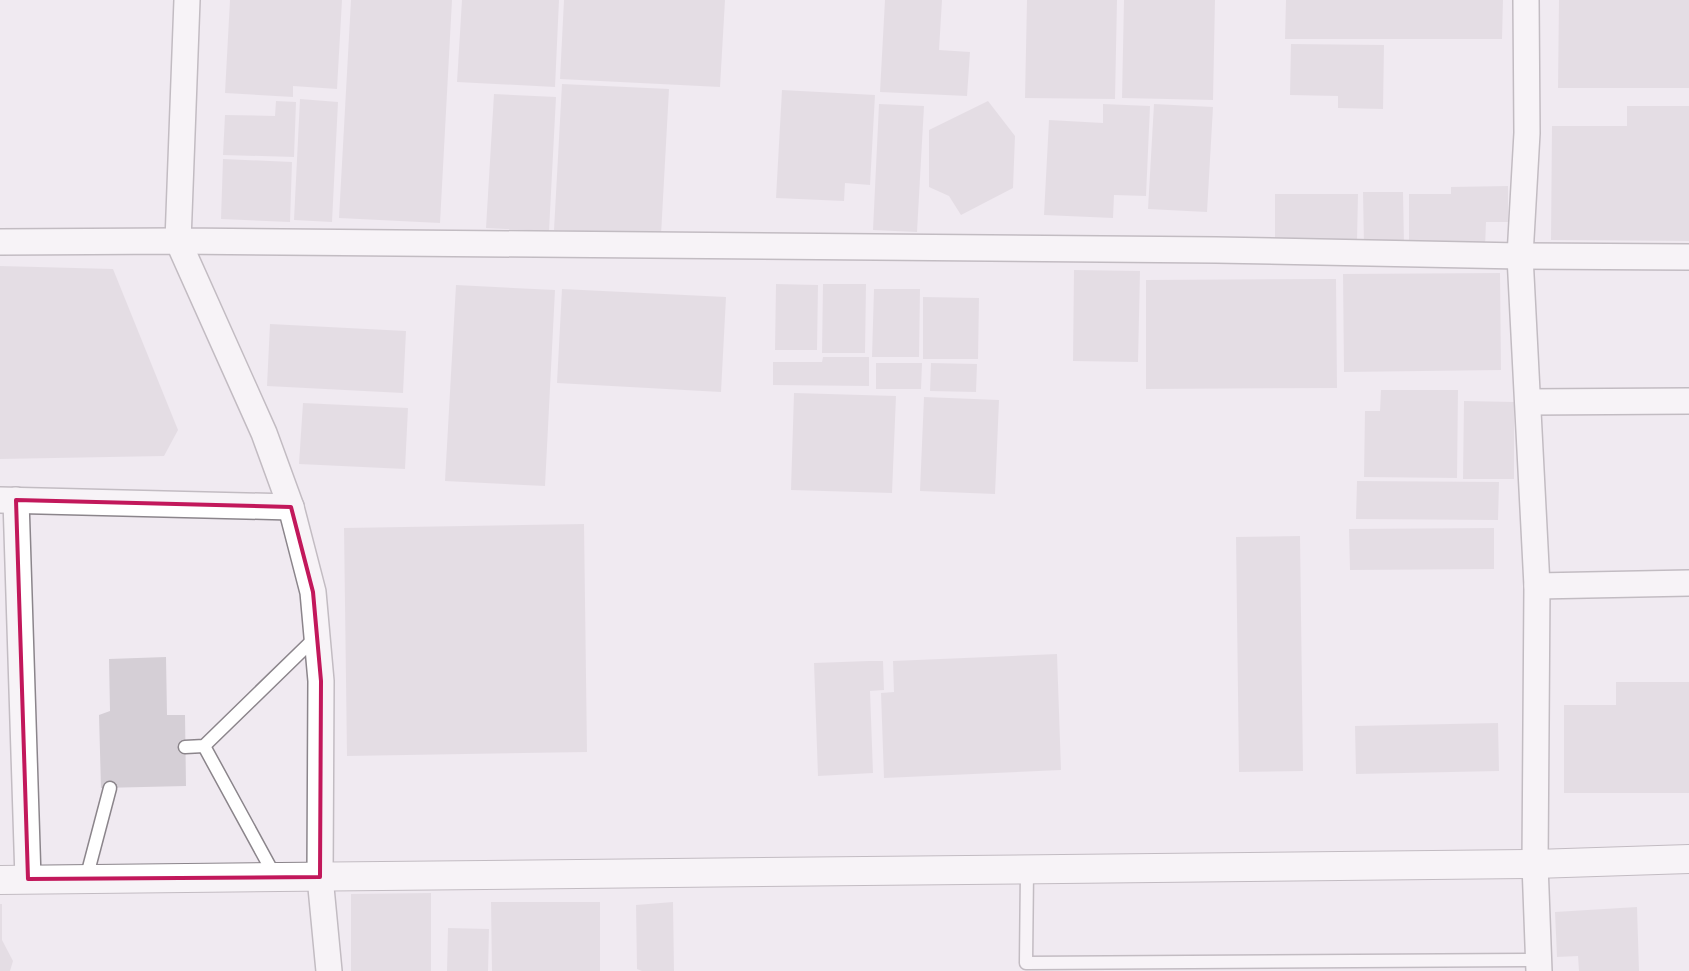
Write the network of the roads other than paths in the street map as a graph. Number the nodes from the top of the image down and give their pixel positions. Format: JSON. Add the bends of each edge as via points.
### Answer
{"nodes":[{"id":1,"x":187,"y":0,"type":"edge"},
{"id":2,"x":1526,"y":0,"type":"edge"},
{"id":3,"x":178,"y":241,"type":"junction"},
{"id":4,"x":0,"y":242,"type":"edge"},
{"id":5,"x":1520,"y":256,"type":"junction"},
{"id":6,"x":1689,"y":256,"type":"edge"},
{"id":7,"x":1689,"y":401,"type":"edge"},
{"id":8,"x":1528,"y":402,"type":"junction"},
{"id":9,"x":8,"y":500,"type":"edge"},
{"id":10,"x":291,"y":507,"type":"junction"},
{"id":11,"x":1689,"y":583,"type":"edge"},
{"id":12,"x":1537,"y":586,"type":"junction"},
{"id":13,"x":317,"y":636,"type":"junction"},
{"id":14,"x":204,"y":746,"type":"junction"},
{"id":15,"x":185,"y":748,"type":"dead end"},
{"id":16,"x":110,"y":788,"type":"dead end"},
{"id":17,"x":1689,"y":860,"type":"edge"},
{"id":18,"x":1535,"y":864,"type":"junction"},
{"id":19,"x":1027,"y":870,"type":"junction"},
{"id":20,"x":320,"y":877,"type":"junction"},
{"id":21,"x":276,"y":878,"type":"junction"},
{"id":22,"x":28,"y":879,"type":"junction"},
{"id":23,"x":86,"y":879,"type":"junction"},
{"id":24,"x":0,"y":880,"type":"edge"},
{"id":25,"x":1539,"y":966,"type":"edge"},
{"id":26,"x":329,"y":971,"type":"edge"}],
"edges":[{"from":1,"to":3,"type":"street"},
{"from":2,"to":5,"type":"street","via":[[1527,133]]},
{"from":3,"to":4,"type":"street"},
{"from":3,"to":5,"type":"street"},
{"from":3,"to":10,"type":"street","via":[[264,433]]},
{"from":5,"to":6,"type":"street"},
{"from":5,"to":8,"type":"street"},
{"from":7,"to":8,"type":"street"},
{"from":8,"to":12,"type":"street"},
{"from":9,"to":10,"type":"street"},
{"from":9,"to":22,"type":"street"},
{"from":10,"to":13,"type":"street","via":[[313,592]]},
{"from":11,"to":12,"type":"street"},
{"from":12,"to":18,"type":"street"},
{"from":13,"to":14,"type":"lane"},
{"from":13,"to":20,"type":"street","via":[[321,681]]},
{"from":14,"to":15,"type":"lane"},
{"from":14,"to":21,"type":"lane"},
{"from":16,"to":23,"type":"lane"},
{"from":17,"to":18,"type":"main road"},
{"from":18,"to":19,"type":"main road"},
{"from":18,"to":25,"type":"street"},
{"from":19,"to":20,"type":"main road"},
{"from":19,"to":25,"type":"lane","via":[[1026,963]]},
{"from":20,"to":21,"type":"main road"},
{"from":20,"to":26,"type":"street"},
{"from":21,"to":23,"type":"main road"},
{"from":22,"to":23,"type":"main road"},
{"from":22,"to":24,"type":"main road"}]}
